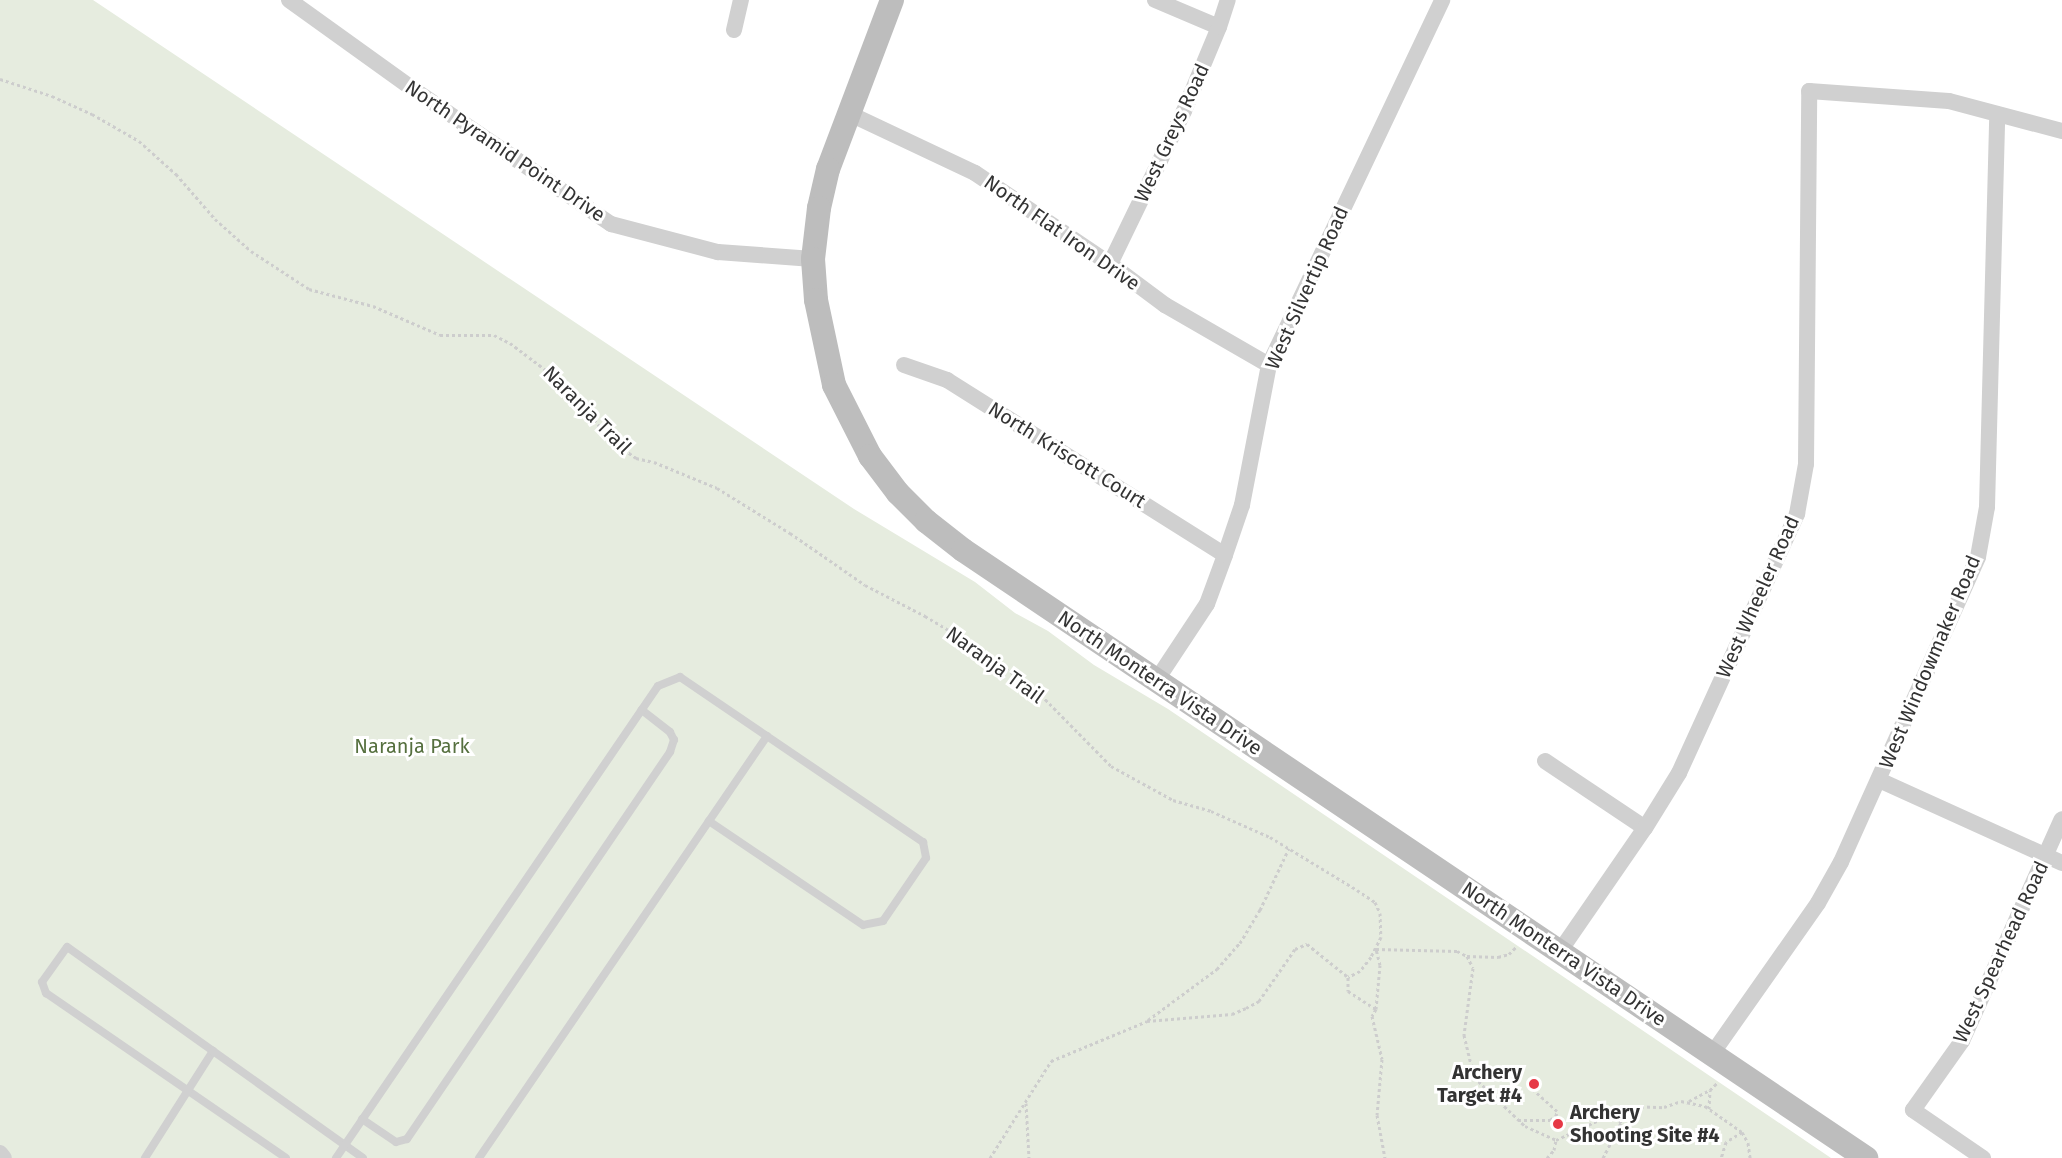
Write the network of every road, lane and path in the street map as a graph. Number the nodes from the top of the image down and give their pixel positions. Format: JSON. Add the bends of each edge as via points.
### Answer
{"nodes":[{"id":1,"x":290,"y":0,"type":"edge"},
{"id":2,"x":741,"y":0,"type":"edge"},
{"id":3,"x":892,"y":0,"type":"edge"},
{"id":4,"x":1155,"y":0,"type":"edge"},
{"id":5,"x":1228,"y":0,"type":"edge"},
{"id":6,"x":1442,"y":0,"type":"edge"},
{"id":7,"x":1219,"y":27,"type":"junction"},
{"id":8,"x":734,"y":30,"type":"dead end"},
{"id":9,"x":0,"y":79,"type":"edge"},
{"id":10,"x":848,"y":112,"type":"junction"},
{"id":11,"x":1997,"y":114,"type":"junction"},
{"id":12,"x":2062,"y":131,"type":"edge"},
{"id":13,"x":813,"y":259,"type":"junction"},
{"id":14,"x":1110,"y":264,"type":"junction"},
{"id":15,"x":904,"y":365,"type":"dead end"},
{"id":16,"x":1269,"y":365,"type":"junction"},
{"id":17,"x":1225,"y":555,"type":"junction"},
{"id":18,"x":1156,"y":681,"type":"junction"},
{"id":19,"x":642,"y":710,"type":"junction"},
{"id":20,"x":767,"y":736,"type":"junction"},
{"id":21,"x":1545,"y":761,"type":"dead end"},
{"id":22,"x":1879,"y":780,"type":"junction"},
{"id":23,"x":2062,"y":819,"type":"edge"},
{"id":24,"x":709,"y":821,"type":"junction"},
{"id":25,"x":1645,"y":828,"type":"junction"},
{"id":26,"x":1289,"y":848,"type":"junction"},
{"id":27,"x":2045,"y":855,"type":"junction"},
{"id":28,"x":2062,"y":863,"type":"edge"},
{"id":29,"x":1519,"y":945,"type":"dead end"},
{"id":30,"x":1376,"y":949,"type":"junction"},
{"id":31,"x":1560,"y":951,"type":"junction"},
{"id":32,"x":1467,"y":956,"type":"junction"},
{"id":33,"x":1348,"y":977,"type":"junction"},
{"id":34,"x":1376,"y":1009,"type":"junction"},
{"id":35,"x":1147,"y":1021,"type":"junction"},
{"id":36,"x":213,"y":1051,"type":"junction"},
{"id":37,"x":1712,"y":1054,"type":"junction"},
{"id":38,"x":1720,"y":1080,"type":"dead end"},
{"id":39,"x":1534,"y":1090,"type":"dead end"},
{"id":40,"x":1710,"y":1090,"type":"junction"},
{"id":41,"x":187,"y":1092,"type":"junction"},
{"id":42,"x":1687,"y":1102,"type":"junction"},
{"id":43,"x":1026,"y":1103,"type":"junction"},
{"id":44,"x":1709,"y":1109,"type":"junction"},
{"id":45,"x":1615,"y":1113,"type":"junction"},
{"id":46,"x":362,"y":1119,"type":"junction"},
{"id":47,"x":1518,"y":1120,"type":"junction"},
{"id":48,"x":1742,"y":1132,"type":"junction"},
{"id":49,"x":1556,"y":1140,"type":"junction"},
{"id":50,"x":344,"y":1146,"type":"junction"},
{"id":51,"x":0,"y":1153,"type":"edge"},
{"id":52,"x":4,"y":1158,"type":"edge"},
{"id":53,"x":145,"y":1158,"type":"edge"},
{"id":54,"x":285,"y":1158,"type":"edge"},
{"id":55,"x":336,"y":1158,"type":"edge"},
{"id":56,"x":363,"y":1158,"type":"edge"},
{"id":57,"x":479,"y":1158,"type":"edge"},
{"id":58,"x":990,"y":1158,"type":"edge"},
{"id":59,"x":1029,"y":1158,"type":"edge"},
{"id":60,"x":1385,"y":1158,"type":"edge"},
{"id":61,"x":1547,"y":1158,"type":"edge"},
{"id":62,"x":1603,"y":1158,"type":"edge"},
{"id":63,"x":1721,"y":1158,"type":"edge"},
{"id":64,"x":1750,"y":1158,"type":"edge"},
{"id":65,"x":1866,"y":1158,"type":"edge"},
{"id":66,"x":1983,"y":1158,"type":"edge"}],
"edges":[{"from":1,"to":13,"type":"street","name":"North Pyramid Point Drive","via":[[611,224],[718,252]]},
{"from":2,"to":8,"type":"street"},
{"from":3,"to":10,"type":"street","name":"North Monterra Vista Drive"},
{"from":4,"to":7,"type":"street"},
{"from":5,"to":7,"type":"street","name":"West Greys Road"},
{"from":6,"to":16,"type":"street","name":"West Silvertip Road"},
{"from":7,"to":14,"type":"street","name":"West Greys Road","via":[[1184,111]]},
{"from":9,"to":26,"type":"path","name":"Naranja Trail","via":[[92,114],[139,141],[251,251],[309,289],[373,306],[440,335],[494,336],[510,343],[563,382],[601,428],[636,458],[717,488],[865,585],[982,650],[1041,695],[1111,766],[1173,800],[1241,824]]},
{"from":10,"to":13,"type":"street","name":"North Monterra Vista Drive","via":[[828,169]]},
{"from":10,"to":14,"type":"street","name":"North Flat Iron Drive","via":[[975,173]]},
{"from":11,"to":12,"type":"street"},
{"from":11,"to":22,"type":"street","name":"West Windowmaker Road","via":[[1987,507],[1978,557]]},
{"from":11,"to":25,"type":"street","name":"West Wheeler Road","via":[[1949,101],[1809,91],[1806,464],[1797,514],[1679,773]]},
{"from":13,"to":18,"type":"street","name":"North Monterra Vista Drive","via":[[816,300],[834,385],[870,456],[898,493],[963,550]]},
{"from":14,"to":16,"type":"street","name":"North Flat Iron Drive","via":[[1165,305]]},
{"from":15,"to":17,"type":"street","name":"North Kriscott Court","via":[[947,380]]},
{"from":16,"to":17,"type":"street","name":"West Silvertip Road","via":[[1242,505]]},
{"from":17,"to":18,"type":"street","name":"West Silvertip Road","via":[[1207,604]]},
{"from":18,"to":31,"type":"street","name":"North Monterra Vista Drive"},
{"from":19,"to":20,"type":"lane","via":[[658,686],[680,678]]},
{"from":19,"to":46,"type":"lane"},
{"from":19,"to":46,"type":"lane","via":[[670,732],[674,740],[670,752],[407,1139],[396,1142]]},
{"from":20,"to":24,"type":"lane"},
{"from":20,"to":24,"type":"lane","via":[[923,842],[926,858],[883,921],[863,925]]},
{"from":21,"to":25,"type":"street"},
{"from":22,"to":27,"type":"street"},
{"from":22,"to":37,"type":"street","name":"West Windowmaker Road","via":[[1818,903]]},
{"from":23,"to":27,"type":"street","name":"West Spearhead Road"},
{"from":24,"to":57,"type":"lane"},
{"from":25,"to":31,"type":"street","name":"West Wheeler Road"},
{"from":26,"to":30,"type":"path","name":"Naranja Trail","via":[[1375,902],[1380,913],[1381,936]]},
{"from":26,"to":35,"type":"path","via":[[1240,943],[1217,969]]},
{"from":27,"to":28,"type":"street"},
{"from":27,"to":66,"type":"street","name":"West Spearhead Road","via":[[1962,1041],[1913,1110]]},
{"from":29,"to":32,"type":"path","via":[[1498,957]]},
{"from":30,"to":32,"type":"path","via":[[1457,951]]},
{"from":30,"to":33,"type":"path","via":[[1360,971]]},
{"from":30,"to":34,"type":"path","name":"Naranja Trail","via":[[1380,965]]},
{"from":31,"to":37,"type":"street","name":"North Monterra Vista Drive"},
{"from":32,"to":47,"type":"path","via":[[1473,969],[1464,1035],[1474,1077]]},
{"from":33,"to":34,"type":"path","via":[[1348,991]]},
{"from":33,"to":35,"type":"path","via":[[1307,944],[1295,949],[1259,1001],[1246,1008],[1232,1014]]},
{"from":34,"to":60,"type":"path","name":"Naranja Trail","via":[[1372,1016],[1382,1059],[1377,1115]]},
{"from":35,"to":43,"type":"path","via":[[1051,1061]]},
{"from":36,"to":41,"type":"lane"},
{"from":36,"to":41,"type":"lane","via":[[67,947],[42,982],[46,993]]},
{"from":36,"to":50,"type":"lane"},
{"from":37,"to":65,"type":"street","name":"North Monterra Vista Drive"},
{"from":38,"to":40,"type":"path"},
{"from":39,"to":47,"type":"path","via":[[1557,1111],[1556,1116],[1550,1120]]},
{"from":40,"to":42,"type":"path"},
{"from":40,"to":44,"type":"path"},
{"from":41,"to":53,"type":"lane"},
{"from":41,"to":54,"type":"lane"},
{"from":42,"to":44,"type":"path"},
{"from":42,"to":45,"type":"path","via":[[1664,1107],[1629,1106]]},
{"from":43,"to":58,"type":"path"},
{"from":43,"to":59,"type":"path"},
{"from":44,"to":48,"type":"path"},
{"from":45,"to":49,"type":"path"},
{"from":45,"to":62,"type":"path","via":[[1621,1123]]},
{"from":46,"to":50,"type":"lane"},
{"from":47,"to":49,"type":"path"},
{"from":48,"to":63,"type":"path","via":[[1726,1142]]},
{"from":48,"to":64,"type":"path"},
{"from":49,"to":61,"type":"path"},
{"from":50,"to":55,"type":"lane"},
{"from":50,"to":56,"type":"lane"},
{"from":51,"to":52,"type":"street"}]}
